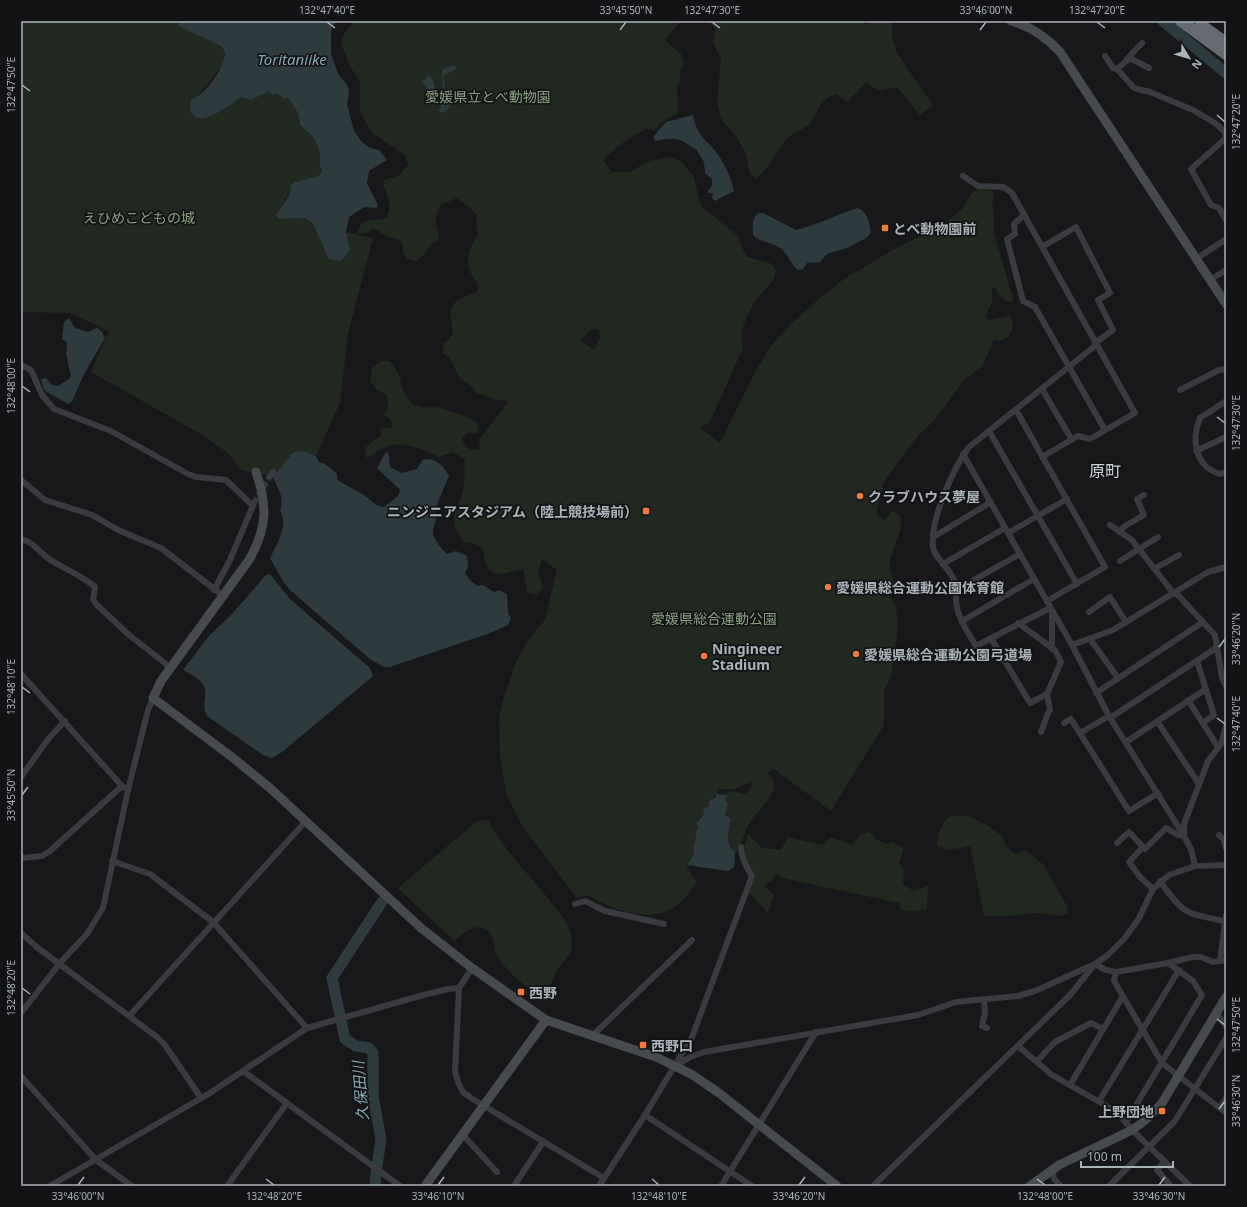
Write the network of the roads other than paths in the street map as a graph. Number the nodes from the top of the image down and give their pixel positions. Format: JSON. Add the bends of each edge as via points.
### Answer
{"nodes":[{"id":1,"x":1011,"y":21,"type":"edge"},
{"id":2,"x":1181,"y":21,"type":"edge"},
{"id":3,"x":1195,"y":21,"type":"edge"},
{"id":4,"x":1142,"y":43,"type":"dead end"},
{"id":5,"x":1226,"y":44,"type":"edge"},
{"id":6,"x":1226,"y":54,"type":"edge"},
{"id":7,"x":1105,"y":56,"type":"dead end"},
{"id":8,"x":1127,"y":59,"type":"junction"},
{"id":9,"x":1149,"y":68,"type":"dead end"},
{"id":10,"x":1117,"y":69,"type":"junction"},
{"id":11,"x":1226,"y":137,"type":"edge"},
{"id":12,"x":963,"y":176,"type":"dead end"},
{"id":13,"x":1024,"y":215,"type":"junction"},
{"id":14,"x":1226,"y":220,"type":"edge"},
{"id":15,"x":1226,"y":239,"type":"edge"},
{"id":16,"x":1042,"y":247,"type":"junction"},
{"id":17,"x":1196,"y":259,"type":"junction"},
{"id":18,"x":1225,"y":271,"type":"edge"},
{"id":19,"x":1210,"y":280,"type":"junction"},
{"id":20,"x":1224,"y":297,"type":"edge"},
{"id":21,"x":1095,"y":344,"type":"junction"},
{"id":22,"x":21,"y":365,"type":"edge"},
{"id":23,"x":1070,"y":367,"type":"junction"},
{"id":24,"x":1226,"y":369,"type":"edge"},
{"id":25,"x":1042,"y":389,"type":"junction"},
{"id":26,"x":1180,"y":390,"type":"dead end"},
{"id":27,"x":1226,"y":401,"type":"edge"},
{"id":28,"x":1016,"y":410,"type":"junction"},
{"id":29,"x":1105,"y":430,"type":"junction"},
{"id":30,"x":989,"y":431,"type":"junction"},
{"id":31,"x":1226,"y":437,"type":"edge"},
{"id":32,"x":1072,"y":440,"type":"junction"},
{"id":33,"x":1196,"y":451,"type":"junction"},
{"id":34,"x":963,"y":454,"type":"junction"},
{"id":35,"x":1042,"y":457,"type":"junction"},
{"id":36,"x":256,"y":472,"type":"dead end"},
{"id":37,"x":1226,"y":472,"type":"edge"},
{"id":38,"x":21,"y":480,"type":"edge"},
{"id":39,"x":1144,"y":495,"type":"dead end"},
{"id":40,"x":1067,"y":499,"type":"junction"},
{"id":41,"x":991,"y":502,"type":"junction"},
{"id":42,"x":1038,"y":516,"type":"junction"},
{"id":43,"x":1110,"y":525,"type":"dead end"},
{"id":44,"x":1007,"y":531,"type":"junction"},
{"id":45,"x":1119,"y":532,"type":"junction"},
{"id":46,"x":935,"y":536,"type":"junction"},
{"id":47,"x":1158,"y":537,"type":"dead end"},
{"id":48,"x":21,"y":539,"type":"edge"},
{"id":49,"x":1140,"y":549,"type":"junction"},
{"id":50,"x":1020,"y":554,"type":"junction"},
{"id":51,"x":1179,"y":555,"type":"dead end"},
{"id":52,"x":1120,"y":561,"type":"dead end"},
{"id":53,"x":943,"y":564,"type":"junction"},
{"id":54,"x":1226,"y":567,"type":"edge"},
{"id":55,"x":1154,"y":569,"type":"junction"},
{"id":56,"x":1034,"y":579,"type":"junction"},
{"id":57,"x":1077,"y":584,"type":"junction"},
{"id":58,"x":214,"y":590,"type":"junction"},
{"id":59,"x":956,"y":590,"type":"junction"},
{"id":60,"x":1175,"y":593,"type":"junction"},
{"id":61,"x":222,"y":596,"type":"junction"},
{"id":62,"x":1047,"y":601,"type":"junction"},
{"id":63,"x":1051,"y":609,"type":"junction"},
{"id":64,"x":1088,"y":612,"type":"dead end"},
{"id":65,"x":962,"y":621,"type":"junction"},
{"id":66,"x":1126,"y":622,"type":"junction"},
{"id":67,"x":1203,"y":622,"type":"junction"},
{"id":68,"x":1018,"y":623,"type":"junction"},
{"id":69,"x":991,"y":638,"type":"junction"},
{"id":70,"x":1090,"y":639,"type":"junction"},
{"id":71,"x":1072,"y":645,"type":"junction"},
{"id":72,"x":1216,"y":648,"type":"junction"},
{"id":73,"x":1052,"y":649,"type":"junction"},
{"id":74,"x":1197,"y":661,"type":"junction"},
{"id":75,"x":170,"y":667,"type":"junction"},
{"id":76,"x":21,"y":674,"type":"edge"},
{"id":77,"x":1118,"y":678,"type":"junction"},
{"id":78,"x":1226,"y":686,"type":"edge"},
{"id":79,"x":1206,"y":689,"type":"junction"},
{"id":80,"x":1096,"y":693,"type":"junction"},
{"id":81,"x":1047,"y":694,"type":"junction"},
{"id":82,"x":153,"y":698,"type":"junction"},
{"id":83,"x":1188,"y":700,"type":"junction"},
{"id":84,"x":1110,"y":717,"type":"junction"},
{"id":85,"x":1157,"y":721,"type":"junction"},
{"id":86,"x":65,"y":722,"type":"junction"},
{"id":87,"x":1064,"y":723,"type":"dead end"},
{"id":88,"x":1203,"y":723,"type":"junction"},
{"id":89,"x":1226,"y":726,"type":"edge"},
{"id":90,"x":1041,"y":732,"type":"dead end"},
{"id":91,"x":1080,"y":733,"type":"junction"},
{"id":92,"x":1222,"y":741,"type":"junction"},
{"id":93,"x":1126,"y":742,"type":"junction"},
{"id":94,"x":1218,"y":748,"type":"junction"},
{"id":95,"x":1226,"y":748,"type":"edge"},
{"id":96,"x":21,"y":777,"type":"edge"},
{"id":97,"x":1199,"y":784,"type":"junction"},
{"id":98,"x":122,"y":786,"type":"junction"},
{"id":99,"x":128,"y":790,"type":"junction"},
{"id":100,"x":1158,"y":793,"type":"junction"},
{"id":101,"x":306,"y":821,"type":"junction"},
{"id":102,"x":1218,"y":835,"type":"dead end"},
{"id":103,"x":1184,"y":836,"type":"junction"},
{"id":104,"x":1117,"y":843,"type":"dead end"},
{"id":105,"x":741,"y":847,"type":"dead end"},
{"id":106,"x":1143,"y":847,"type":"junction"},
{"id":107,"x":1226,"y":849,"type":"edge"},
{"id":108,"x":21,"y":858,"type":"edge"},
{"id":109,"x":112,"y":861,"type":"junction"},
{"id":110,"x":1226,"y":865,"type":"edge"},
{"id":111,"x":1195,"y":866,"type":"junction"},
{"id":112,"x":1160,"y":881,"type":"junction"},
{"id":113,"x":1153,"y":889,"type":"junction"},
{"id":114,"x":575,"y":904,"type":"dead end"},
{"id":115,"x":1225,"y":918,"type":"edge"},
{"id":116,"x":213,"y":922,"type":"junction"},
{"id":117,"x":664,"y":924,"type":"dead end"},
{"id":118,"x":21,"y":933,"type":"edge"},
{"id":119,"x":692,"y":940,"type":"dead end"},
{"id":120,"x":1223,"y":960,"type":"edge"},
{"id":121,"x":60,"y":963,"type":"junction"},
{"id":122,"x":1168,"y":963,"type":"junction"},
{"id":123,"x":1095,"y":964,"type":"junction"},
{"id":124,"x":472,"y":968,"type":"junction"},
{"id":125,"x":1179,"y":970,"type":"junction"},
{"id":126,"x":1116,"y":972,"type":"junction"},
{"id":127,"x":459,"y":988,"type":"junction"},
{"id":128,"x":1123,"y":996,"type":"junction"},
{"id":129,"x":1226,"y":997,"type":"edge"},
{"id":130,"x":984,"y":1000,"type":"junction"},
{"id":131,"x":21,"y":1013,"type":"edge"},
{"id":132,"x":1217,"y":1013,"type":"junction"},
{"id":133,"x":130,"y":1015,"type":"junction"},
{"id":134,"x":544,"y":1018,"type":"junction"},
{"id":135,"x":982,"y":1026,"type":"dead end"},
{"id":136,"x":1226,"y":1027,"type":"edge"},
{"id":137,"x":307,"y":1028,"type":"junction"},
{"id":138,"x":1103,"y":1029,"type":"junction"},
{"id":139,"x":1142,"y":1030,"type":"junction"},
{"id":140,"x":816,"y":1032,"type":"junction"},
{"id":141,"x":593,"y":1034,"type":"junction"},
{"id":142,"x":1226,"y":1038,"type":"edge"},
{"id":143,"x":1018,"y":1046,"type":"junction"},
{"id":144,"x":1037,"y":1061,"type":"junction"},
{"id":145,"x":1162,"y":1063,"type":"junction"},
{"id":146,"x":676,"y":1066,"type":"junction"},
{"id":147,"x":243,"y":1071,"type":"junction"},
{"id":148,"x":21,"y":1076,"type":"edge"},
{"id":149,"x":1178,"y":1076,"type":"junction"},
{"id":150,"x":1070,"y":1086,"type":"junction"},
{"id":151,"x":1195,"y":1089,"type":"junction"},
{"id":152,"x":201,"y":1098,"type":"junction"},
{"id":153,"x":1226,"y":1098,"type":"edge"},
{"id":154,"x":1099,"y":1101,"type":"junction"},
{"id":155,"x":287,"y":1103,"type":"junction"},
{"id":156,"x":483,"y":1105,"type":"junction"},
{"id":157,"x":1220,"y":1108,"type":"junction"},
{"id":158,"x":1226,"y":1113,"type":"edge"},
{"id":159,"x":645,"y":1115,"type":"junction"},
{"id":160,"x":1126,"y":1122,"type":"junction"},
{"id":161,"x":759,"y":1125,"type":"junction"},
{"id":162,"x":1132,"y":1130,"type":"junction"},
{"id":163,"x":462,"y":1134,"type":"junction"},
{"id":164,"x":543,"y":1142,"type":"junction"},
{"id":165,"x":1150,"y":1146,"type":"junction"},
{"id":166,"x":96,"y":1160,"type":"junction"},
{"id":167,"x":1165,"y":1161,"type":"junction"},
{"id":168,"x":1052,"y":1169,"type":"junction"},
{"id":169,"x":497,"y":1172,"type":"dead end"},
{"id":170,"x":730,"y":1172,"type":"junction"},
{"id":171,"x":604,"y":1178,"type":"junction"},
{"id":172,"x":50,"y":1186,"type":"edge"},
{"id":173,"x":132,"y":1186,"type":"edge"},
{"id":174,"x":227,"y":1186,"type":"edge"},
{"id":175,"x":400,"y":1186,"type":"edge"},
{"id":176,"x":425,"y":1186,"type":"edge"},
{"id":177,"x":514,"y":1186,"type":"edge"},
{"id":178,"x":599,"y":1186,"type":"edge"},
{"id":179,"x":721,"y":1186,"type":"edge"},
{"id":180,"x":752,"y":1186,"type":"edge"},
{"id":181,"x":837,"y":1186,"type":"edge"},
{"id":182,"x":873,"y":1186,"type":"edge"},
{"id":183,"x":1030,"y":1186,"type":"edge"},
{"id":184,"x":1061,"y":1186,"type":"edge"},
{"id":185,"x":1109,"y":1186,"type":"edge"},
{"id":186,"x":1171,"y":1186,"type":"edge"},
{"id":187,"x":1190,"y":1186,"type":"edge"}],
"edges":[{"from":1,"to":17,"type":"street","via":[[1031,28],[1060,52]]},
{"from":2,"to":6,"type":"highway"},
{"from":3,"to":5,"type":"highway"},
{"from":4,"to":8,"type":"street"},
{"from":7,"to":10,"type":"street","via":[[1113,68]]},
{"from":8,"to":9,"type":"street","via":[[1134,59]]},
{"from":8,"to":10,"type":"street"},
{"from":10,"to":11,"type":"street","via":[[1134,88],[1193,110],[1215,123],[1225,132]]},
{"from":11,"to":14,"type":"street","via":[[1191,169],[1211,204],[1219,208]]},
{"from":12,"to":13,"type":"street","via":[[978,186],[1008,189]]},
{"from":13,"to":16,"type":"street"},
{"from":13,"to":23,"type":"street","via":[[1014,224],[1015,234],[1007,239],[1023,301],[1035,307]]},
{"from":15,"to":17,"type":"street"},
{"from":16,"to":21,"type":"street"},
{"from":16,"to":21,"type":"street","via":[[1076,227],[1110,293],[1098,300],[1113,330]]},
{"from":17,"to":19,"type":"street"},
{"from":18,"to":19,"type":"street"},
{"from":19,"to":20,"type":"street"},
{"from":21,"to":23,"type":"street"},
{"from":21,"to":29,"type":"street","via":[[1135,413]]},
{"from":22,"to":58,"type":"street","via":[[31,370],[42,395],[54,409],[111,431],[188,474],[226,480],[253,504],[230,560]]},
{"from":23,"to":25,"type":"street"},
{"from":23,"to":29,"type":"street"},
{"from":24,"to":26,"type":"street"},
{"from":25,"to":28,"type":"street"},
{"from":25,"to":32,"type":"street"},
{"from":27,"to":33,"type":"street","via":[[1200,418]]},
{"from":28,"to":30,"type":"street"},
{"from":28,"to":35,"type":"street"},
{"from":29,"to":32,"type":"street","via":[[1090,439],[1078,436]]},
{"from":30,"to":34,"type":"street"},
{"from":30,"to":42,"type":"street"},
{"from":31,"to":33,"type":"street"},
{"from":32,"to":35,"type":"street"},
{"from":33,"to":37,"type":"street","via":[[1212,470],[1220,474]]},
{"from":34,"to":41,"type":"street"},
{"from":34,"to":46,"type":"street","via":[[940,505]]},
{"from":35,"to":40,"type":"street"},
{"from":36,"to":61,"type":"street","via":[[265,510],[263,529],[258,544]]},
{"from":38,"to":58,"type":"street","via":[[45,500],[92,515],[118,530],[161,548]]},
{"from":39,"to":45,"type":"street","via":[[1137,500],[1144,515]]},
{"from":40,"to":42,"type":"street"},
{"from":40,"to":57,"type":"street","via":[[1105,568]]},
{"from":41,"to":44,"type":"street"},
{"from":41,"to":46,"type":"street"},
{"from":42,"to":44,"type":"street"},
{"from":42,"to":57,"type":"street"},
{"from":43,"to":45,"type":"street"},
{"from":44,"to":50,"type":"street"},
{"from":44,"to":53,"type":"street"},
{"from":45,"to":49,"type":"street"},
{"from":46,"to":53,"type":"street","via":[[933,548]]},
{"from":47,"to":49,"type":"street"},
{"from":48,"to":75,"type":"street","via":[[29,541],[49,559],[87,580],[95,587],[93,599],[96,604],[129,635]]},
{"from":49,"to":52,"type":"street"},
{"from":49,"to":55,"type":"street"},
{"from":50,"to":56,"type":"street"},
{"from":50,"to":59,"type":"street"},
{"from":51,"to":55,"type":"street"},
{"from":53,"to":59,"type":"street","via":[[955,582]]},
{"from":54,"to":60,"type":"street","via":[[1208,572]]},
{"from":55,"to":60,"type":"street"},
{"from":56,"to":62,"type":"street"},
{"from":56,"to":65,"type":"street"},
{"from":57,"to":62,"type":"street"},
{"from":58,"to":61,"type":"street"},
{"from":59,"to":65,"type":"street","via":[[956,607]]},
{"from":60,"to":66,"type":"street"},
{"from":60,"to":67,"type":"street"},
{"from":61,"to":75,"type":"street"},
{"from":62,"to":63,"type":"street"},
{"from":63,"to":68,"type":"street"},
{"from":63,"to":71,"type":"street"},
{"from":63,"to":73,"type":"street"},
{"from":64,"to":66,"type":"street","via":[[1110,597]]},
{"from":65,"to":69,"type":"street","via":[[976,646]]},
{"from":66,"to":70,"type":"street"},
{"from":67,"to":72,"type":"street","via":[[1215,635]]},
{"from":67,"to":77,"type":"street"},
{"from":68,"to":69,"type":"street"},
{"from":68,"to":73,"type":"street"},
{"from":69,"to":81,"type":"street","via":[[1030,703]]},
{"from":70,"to":71,"type":"street"},
{"from":70,"to":77,"type":"street"},
{"from":71,"to":80,"type":"street"},
{"from":72,"to":74,"type":"street"},
{"from":72,"to":78,"type":"street"},
{"from":73,"to":81,"type":"street","via":[[1061,662]]},
{"from":74,"to":79,"type":"street"},
{"from":74,"to":84,"type":"street"},
{"from":75,"to":82,"type":"street"},
{"from":76,"to":86,"type":"street"},
{"from":77,"to":80,"type":"street"},
{"from":79,"to":83,"type":"street"},
{"from":79,"to":88,"type":"street","via":[[1214,715]]},
{"from":80,"to":84,"type":"street"},
{"from":81,"to":90,"type":"street","via":[[1050,710]]},
{"from":82,"to":99,"type":"street"},
{"from":82,"to":101,"type":"street","via":[[232,757]]},
{"from":83,"to":85,"type":"street"},
{"from":83,"to":88,"type":"street"},
{"from":84,"to":91,"type":"street"},
{"from":84,"to":93,"type":"street"},
{"from":85,"to":93,"type":"street"},
{"from":85,"to":97,"type":"street"},
{"from":86,"to":96,"type":"street","via":[[49,738]]},
{"from":86,"to":98,"type":"street"},
{"from":87,"to":91,"type":"street","via":[[1071,719]]},
{"from":88,"to":94,"type":"street"},
{"from":89,"to":92,"type":"street"},
{"from":91,"to":100,"type":"street","via":[[1129,811]]},
{"from":92,"to":94,"type":"street"},
{"from":92,"to":95,"type":"street"},
{"from":93,"to":100,"type":"street"},
{"from":94,"to":97,"type":"street","via":[[1208,761]]},
{"from":97,"to":103,"type":"street","via":[[1184,824]]},
{"from":98,"to":99,"type":"street"},
{"from":98,"to":108,"type":"street","via":[[46,853],[34,858]]},
{"from":99,"to":109,"type":"street"},
{"from":100,"to":103,"type":"street"},
{"from":101,"to":116,"type":"street"},
{"from":101,"to":124,"type":"street","via":[[421,928]]},
{"from":102,"to":107,"type":"street","via":[[1224,840]]},
{"from":103,"to":106,"type":"street","via":[[1166,828],[1146,849]]},
{"from":103,"to":111,"type":"street","via":[[1191,849]]},
{"from":104,"to":106,"type":"street","via":[[1129,832]]},
{"from":105,"to":146,"type":"street","via":[[746,868],[752,876],[695,1030]]},
{"from":106,"to":113,"type":"street","via":[[1129,862]]},
{"from":109,"to":116,"type":"street","via":[[150,874]]},
{"from":109,"to":121,"type":"street","via":[[103,908],[88,934]]},
{"from":110,"to":111,"type":"street"},
{"from":111,"to":112,"type":"street","via":[[1177,871]]},
{"from":112,"to":113,"type":"street"},
{"from":112,"to":115,"type":"street","via":[[1181,909],[1192,914]]},
{"from":113,"to":123,"type":"street","via":[[1138,920],[1124,939]]},
{"from":114,"to":117,"type":"street","via":[[585,901],[605,911]]},
{"from":115,"to":120,"type":"street"},
{"from":116,"to":133,"type":"street"},
{"from":116,"to":137,"type":"street"},
{"from":118,"to":121,"type":"street"},
{"from":119,"to":141,"type":"street"},
{"from":120,"to":122,"type":"street","via":[[1213,962],[1193,957]]},
{"from":121,"to":131,"type":"street"},
{"from":121,"to":133,"type":"street"},
{"from":122,"to":125,"type":"street"},
{"from":122,"to":126,"type":"street"},
{"from":123,"to":126,"type":"street"},
{"from":123,"to":130,"type":"street","via":[[1018,996]]},
{"from":123,"to":143,"type":"street","via":[[1070,995]]},
{"from":124,"to":127,"type":"street"},
{"from":124,"to":134,"type":"street"},
{"from":125,"to":139,"type":"street"},
{"from":125,"to":145,"type":"street","via":[[1193,981],[1202,995]]},
{"from":126,"to":128,"type":"street","via":[[1114,981]]},
{"from":127,"to":137,"type":"street","via":[[427,994]]},
{"from":127,"to":156,"type":"street","via":[[455,1071],[463,1092]]},
{"from":128,"to":138,"type":"street"},
{"from":128,"to":139,"type":"street"},
{"from":129,"to":132,"type":"street"},
{"from":130,"to":135,"type":"street"},
{"from":130,"to":140,"type":"street","via":[[956,1002],[918,1015]]},
{"from":132,"to":136,"type":"street"},
{"from":132,"to":149,"type":"street"},
{"from":133,"to":152,"type":"street","via":[[165,1045]]},
{"from":134,"to":141,"type":"street"},
{"from":134,"to":156,"type":"street"},
{"from":137,"to":147,"type":"street"},
{"from":138,"to":144,"type":"street","via":[[1091,1023],[1055,1042]]},
{"from":138,"to":150,"type":"street"},
{"from":139,"to":145,"type":"street"},
{"from":139,"to":154,"type":"street"},
{"from":140,"to":146,"type":"street","via":[[704,1052]]},
{"from":140,"to":161,"type":"street"},
{"from":141,"to":146,"type":"street"},
{"from":142,"to":151,"type":"street"},
{"from":143,"to":144,"type":"street"},
{"from":143,"to":182,"type":"street"},
{"from":144,"to":150,"type":"street","via":[[1052,1075]]},
{"from":145,"to":149,"type":"street"},
{"from":145,"to":160,"type":"street"},
{"from":146,"to":159,"type":"street"},
{"from":146,"to":161,"type":"street","via":[[705,1083]]},
{"from":147,"to":152,"type":"street"},
{"from":147,"to":155,"type":"street"},
{"from":148,"to":166,"type":"street"},
{"from":149,"to":151,"type":"street"},
{"from":149,"to":162,"type":"street","via":[[1154,1113]]},
{"from":150,"to":154,"type":"street"},
{"from":151,"to":157,"type":"street"},
{"from":151,"to":165,"type":"street","via":[[1175,1121]]},
{"from":152,"to":166,"type":"street"},
{"from":153,"to":157,"type":"street"},
{"from":154,"to":160,"type":"street","via":[[1117,1112]]},
{"from":155,"to":174,"type":"street"},
{"from":155,"to":175,"type":"street"},
{"from":156,"to":163,"type":"street"},
{"from":156,"to":164,"type":"street"},
{"from":157,"to":158,"type":"street"},
{"from":159,"to":170,"type":"street"},
{"from":159,"to":171,"type":"street"},
{"from":160,"to":162,"type":"street"},
{"from":161,"to":170,"type":"street"},
{"from":161,"to":181,"type":"street"},
{"from":162,"to":165,"type":"street"},
{"from":162,"to":168,"type":"street"},
{"from":163,"to":169,"type":"street"},
{"from":163,"to":176,"type":"street"},
{"from":164,"to":171,"type":"street"},
{"from":164,"to":177,"type":"street"},
{"from":165,"to":167,"type":"street"},
{"from":165,"to":185,"type":"street"},
{"from":166,"to":172,"type":"street"},
{"from":166,"to":173,"type":"street"},
{"from":167,"to":186,"type":"street","via":[[1157,1170]]},
{"from":167,"to":187,"type":"street"},
{"from":168,"to":183,"type":"street"},
{"from":168,"to":184,"type":"street","via":[[1054,1179]]},
{"from":170,"to":179,"type":"street"},
{"from":170,"to":180,"type":"street"},
{"from":171,"to":178,"type":"street"}]}
